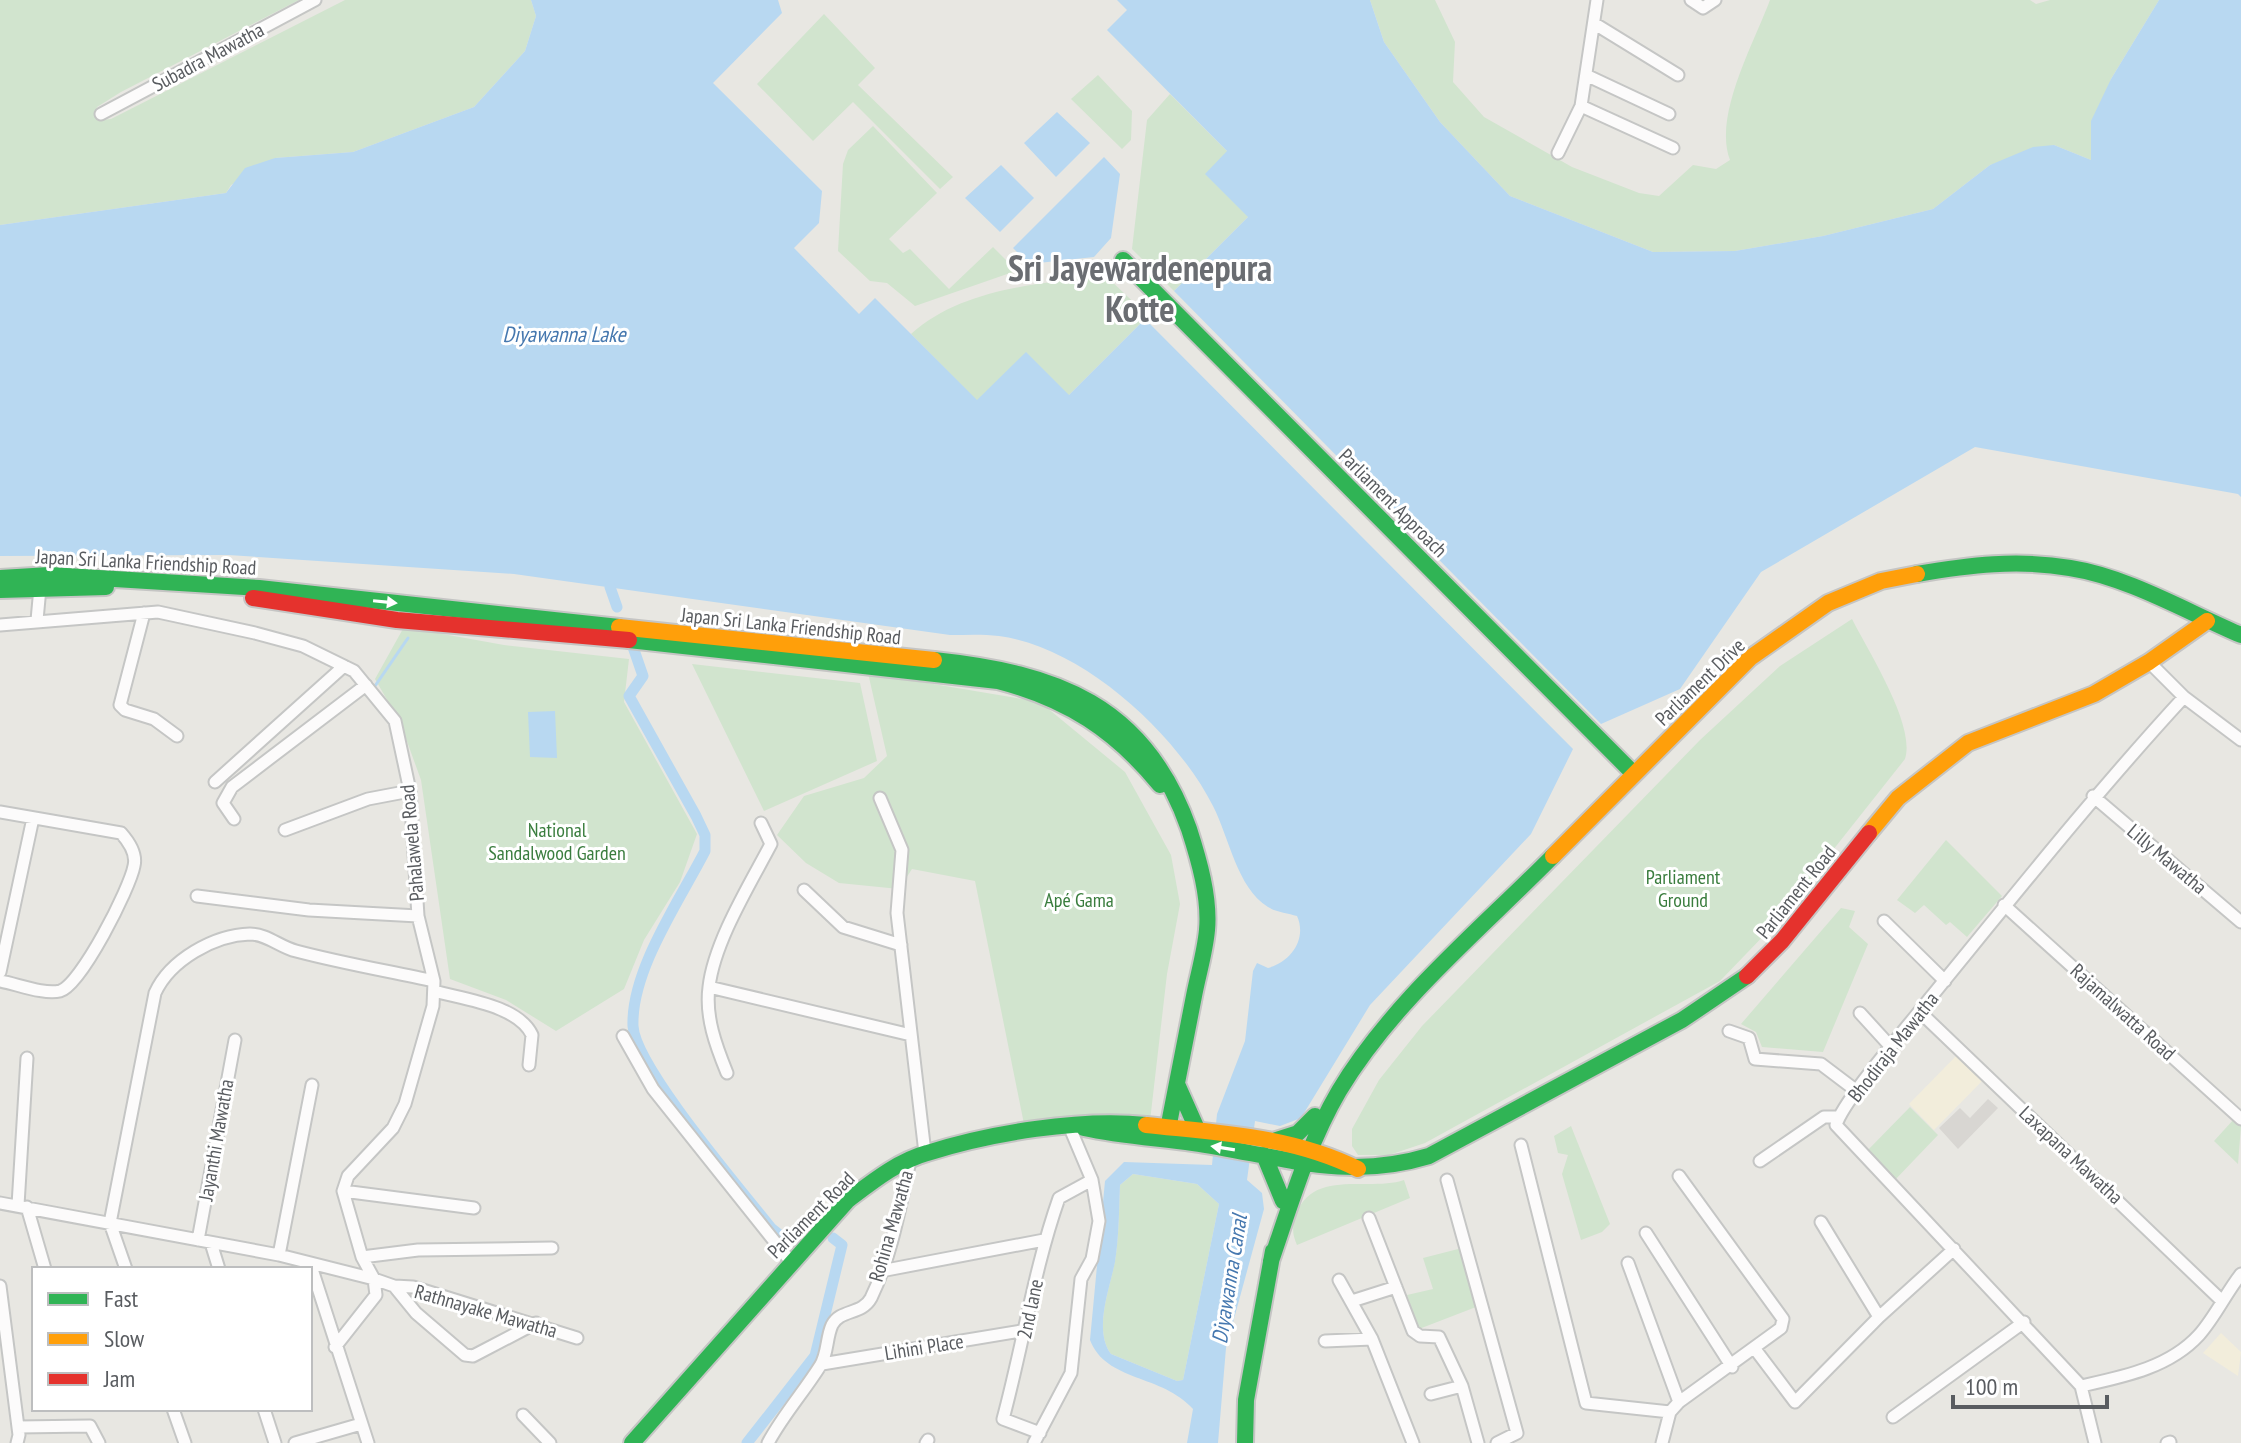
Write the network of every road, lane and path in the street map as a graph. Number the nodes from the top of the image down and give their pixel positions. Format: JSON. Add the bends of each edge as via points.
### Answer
{"nodes":[{"id":1,"x":315,"y":0,"type":"edge"},
{"id":2,"x":1597,"y":0,"type":"edge"},
{"id":3,"x":1691,"y":0,"type":"edge"},
{"id":4,"x":1715,"y":0,"type":"edge"},
{"id":5,"x":1595,"y":24,"type":"junction"},
{"id":6,"x":1678,"y":75,"type":"dead end"},
{"id":7,"x":1588,"y":76,"type":"junction"},
{"id":8,"x":1581,"y":106,"type":"junction"},
{"id":9,"x":101,"y":114,"type":"dead end"},
{"id":10,"x":1669,"y":114,"type":"dead end"},
{"id":11,"x":1673,"y":148,"type":"dead end"},
{"id":12,"x":1558,"y":153,"type":"dead end"},
{"id":13,"x":1119,"y":264,"type":"dead end"},
{"id":14,"x":0,"y":578,"type":"edge"},
{"id":15,"x":40,"y":588,"type":"junction"},
{"id":16,"x":0,"y":590,"type":"edge"},
{"id":17,"x":144,"y":613,"type":"junction"},
{"id":18,"x":37,"y":620,"type":"junction"},
{"id":19,"x":2207,"y":621,"type":"junction"},
{"id":20,"x":0,"y":625,"type":"edge"},
{"id":21,"x":2241,"y":635,"type":"edge"},
{"id":22,"x":2149,"y":662,"type":"junction"},
{"id":23,"x":344,"y":666,"type":"junction"},
{"id":24,"x":366,"y":685,"type":"junction"},
{"id":25,"x":2184,"y":697,"type":"junction"},
{"id":26,"x":177,"y":736,"type":"dead end"},
{"id":27,"x":2241,"y":740,"type":"edge"},
{"id":28,"x":1631,"y":778,"type":"junction"},
{"id":29,"x":215,"y":782,"type":"dead end"},
{"id":30,"x":410,"y":791,"type":"junction"},
{"id":31,"x":2093,"y":796,"type":"junction"},
{"id":32,"x":880,"y":798,"type":"dead end"},
{"id":33,"x":0,"y":812,"type":"edge"},
{"id":34,"x":33,"y":818,"type":"junction"},
{"id":35,"x":234,"y":819,"type":"dead end"},
{"id":36,"x":761,"y":823,"type":"dead end"},
{"id":37,"x":285,"y":830,"type":"dead end"},
{"id":38,"x":804,"y":890,"type":"dead end"},
{"id":39,"x":197,"y":896,"type":"dead end"},
{"id":40,"x":2004,"y":905,"type":"junction"},
{"id":41,"x":418,"y":916,"type":"junction"},
{"id":42,"x":1884,"y":921,"type":"dead end"},
{"id":43,"x":2241,"y":922,"type":"edge"},
{"id":44,"x":901,"y":945,"type":"junction"},
{"id":45,"x":0,"y":972,"type":"edge"},
{"id":46,"x":0,"y":981,"type":"edge"},
{"id":47,"x":1945,"y":981,"type":"junction"},
{"id":48,"x":434,"y":986,"type":"junction"},
{"id":49,"x":709,"y":987,"type":"junction"},
{"id":50,"x":1920,"y":1012,"type":"junction"},
{"id":51,"x":1860,"y":1013,"type":"dead end"},
{"id":52,"x":1729,"y":1031,"type":"dead end"},
{"id":53,"x":911,"y":1035,"type":"junction"},
{"id":54,"x":623,"y":1036,"type":"dead end"},
{"id":55,"x":235,"y":1040,"type":"dead end"},
{"id":56,"x":1891,"y":1047,"type":"junction"},
{"id":57,"x":27,"y":1058,"type":"dead end"},
{"id":58,"x":529,"y":1065,"type":"dead end"},
{"id":59,"x":727,"y":1073,"type":"dead end"},
{"id":60,"x":1177,"y":1083,"type":"junction"},
{"id":61,"x":312,"y":1085,"type":"dead end"},
{"id":62,"x":1340,"y":1090,"type":"junction"},
{"id":63,"x":1858,"y":1092,"type":"junction"},
{"id":64,"x":1315,"y":1116,"type":"junction"},
{"id":65,"x":1838,"y":1117,"type":"junction"},
{"id":66,"x":2241,"y":1119,"type":"edge"},
{"id":67,"x":1077,"y":1128,"type":"junction"},
{"id":68,"x":1163,"y":1133,"type":"junction"},
{"id":69,"x":1198,"y":1134,"type":"junction"},
{"id":70,"x":1276,"y":1140,"type":"junction"},
{"id":71,"x":1521,"y":1145,"type":"dead end"},
{"id":72,"x":1258,"y":1148,"type":"junction"},
{"id":73,"x":1301,"y":1155,"type":"junction"},
{"id":74,"x":917,"y":1157,"type":"junction"},
{"id":75,"x":1760,"y":1161,"type":"dead end"},
{"id":76,"x":1360,"y":1170,"type":"junction"},
{"id":77,"x":1342,"y":1172,"type":"junction"},
{"id":78,"x":1679,"y":1176,"type":"dead end"},
{"id":79,"x":1092,"y":1180,"type":"junction"},
{"id":80,"x":1447,"y":1180,"type":"dead end"},
{"id":81,"x":343,"y":1191,"type":"junction"},
{"id":82,"x":0,"y":1203,"type":"edge"},
{"id":83,"x":22,"y":1206,"type":"junction"},
{"id":84,"x":1285,"y":1206,"type":"junction"},
{"id":85,"x":474,"y":1208,"type":"dead end"},
{"id":86,"x":1369,"y":1218,"type":"dead end"},
{"id":87,"x":1821,"y":1222,"type":"dead end"},
{"id":88,"x":110,"y":1223,"type":"junction"},
{"id":89,"x":1646,"y":1233,"type":"dead end"},
{"id":90,"x":198,"y":1240,"type":"junction"},
{"id":91,"x":1044,"y":1240,"type":"junction"},
{"id":92,"x":211,"y":1243,"type":"junction"},
{"id":93,"x":552,"y":1248,"type":"dead end"},
{"id":94,"x":1954,"y":1249,"type":"junction"},
{"id":95,"x":279,"y":1255,"type":"junction"},
{"id":96,"x":362,"y":1257,"type":"junction"},
{"id":97,"x":791,"y":1262,"type":"junction"},
{"id":98,"x":310,"y":1263,"type":"junction"},
{"id":99,"x":1628,"y":1263,"type":"dead end"},
{"id":100,"x":44,"y":1267,"type":"edge"},
{"id":101,"x":125,"y":1267,"type":"edge"},
{"id":102,"x":218,"y":1267,"type":"edge"},
{"id":103,"x":311,"y":1267,"type":"edge"},
{"id":104,"x":312,"y":1270,"type":"edge"},
{"id":105,"x":881,"y":1271,"type":"junction"},
{"id":106,"x":2241,"y":1274,"type":"edge"},
{"id":107,"x":374,"y":1279,"type":"junction"},
{"id":108,"x":1339,"y":1280,"type":"dead end"},
{"id":109,"x":0,"y":1286,"type":"edge"},
{"id":110,"x":394,"y":1286,"type":"junction"},
{"id":111,"x":1396,"y":1287,"type":"junction"},
{"id":112,"x":2221,"y":1300,"type":"junction"},
{"id":113,"x":1352,"y":1301,"type":"junction"},
{"id":114,"x":1879,"y":1317,"type":"junction"},
{"id":115,"x":2024,"y":1322,"type":"junction"},
{"id":116,"x":536,"y":1323,"type":"junction"},
{"id":117,"x":1027,"y":1330,"type":"junction"},
{"id":118,"x":577,"y":1338,"type":"dead end"},
{"id":119,"x":1372,"y":1339,"type":"junction"},
{"id":120,"x":1325,"y":1341,"type":"dead end"},
{"id":121,"x":335,"y":1347,"type":"junction"},
{"id":122,"x":1755,"y":1349,"type":"junction"},
{"id":123,"x":822,"y":1364,"type":"junction"},
{"id":124,"x":1732,"y":1367,"type":"junction"},
{"id":125,"x":1462,"y":1386,"type":"junction"},
{"id":126,"x":2081,"y":1386,"type":"junction"},
{"id":127,"x":1431,"y":1394,"type":"dead end"},
{"id":128,"x":1679,"y":1402,"type":"junction"},
{"id":129,"x":174,"y":1411,"type":"edge"},
{"id":130,"x":265,"y":1411,"type":"edge"},
{"id":131,"x":1670,"y":1412,"type":"junction"},
{"id":132,"x":523,"y":1415,"type":"dead end"},
{"id":133,"x":1893,"y":1417,"type":"dead end"},
{"id":134,"x":361,"y":1424,"type":"junction"},
{"id":135,"x":18,"y":1427,"type":"junction"},
{"id":136,"x":1037,"y":1438,"type":"edge"},
{"id":137,"x":17,"y":1443,"type":"edge"},
{"id":138,"x":99,"y":1443,"type":"edge"},
{"id":139,"x":185,"y":1443,"type":"edge"},
{"id":140,"x":275,"y":1443,"type":"edge"},
{"id":141,"x":295,"y":1443,"type":"edge"},
{"id":142,"x":368,"y":1443,"type":"edge"},
{"id":143,"x":550,"y":1443,"type":"edge"},
{"id":144,"x":632,"y":1443,"type":"edge"},
{"id":145,"x":768,"y":1443,"type":"edge"},
{"id":146,"x":1245,"y":1443,"type":"edge"},
{"id":147,"x":1413,"y":1443,"type":"edge"},
{"id":148,"x":1478,"y":1443,"type":"edge"},
{"id":149,"x":1497,"y":1443,"type":"edge"},
{"id":150,"x":1662,"y":1443,"type":"edge"},
{"id":151,"x":2095,"y":1443,"type":"edge"}],
"edges":[{"from":1,"to":9,"type":"street","name":"Subadra Mawatha"},
{"from":2,"to":5,"type":"street"},
{"from":3,"to":4,"type":"street","via":[[1703,8]]},
{"from":5,"to":6,"type":"street"},
{"from":5,"to":7,"type":"street"},
{"from":7,"to":8,"type":"street"},
{"from":7,"to":10,"type":"street"},
{"from":8,"to":11,"type":"street"},
{"from":8,"to":12,"type":"street"},
{"from":13,"to":28,"type":"main road","name":"Parliament Approach"},
{"from":14,"to":60,"type":"main road","name":"Japan Sri Lanka Friendship Road","one_way":true,"via":[[50,575],[259,588],[987,666],[1042,678],[1118,719],[1148,750],[1189,823],[1206,894],[1207,929]]},
{"from":15,"to":16,"type":"main road","name":"Japan Sri Lanka Friendship Road"},
{"from":15,"to":18,"type":"street"},
{"from":15,"to":68,"type":"main road","name":"Japan Sri Lanka Friendship Road","via":[[160,586],[397,620],[532,629],[998,681],[1063,699],[1122,738],[1143,762],[1165,792],[1193,861],[1200,900],[1197,931]]},
{"from":17,"to":18,"type":"street","name":"Pahalawela Road"},
{"from":17,"to":23,"type":"street","name":"Pahalawela Road","via":[[255,633],[303,646]]},
{"from":17,"to":26,"type":"street","via":[[120,705]]},
{"from":18,"to":20,"type":"street","name":"Pahalawela Road"},
{"from":19,"to":21,"type":"main road"},
{"from":19,"to":22,"type":"main road","name":"Parliament Road"},
{"from":19,"to":28,"type":"main road","name":"Parliament Drive","via":[[2073,568],[1976,564],[1881,581],[1828,603],[1750,658]]},
{"from":22,"to":25,"type":"street"},
{"from":22,"to":76,"type":"main road","name":"Parliament Road","via":[[2094,694],[1968,743],[1925,774],[1898,798],[1763,962],[1722,996],[1457,1142],[1409,1164]]},
{"from":23,"to":24,"type":"street","name":"Pahalawela Road"},
{"from":23,"to":29,"type":"street"},
{"from":24,"to":30,"type":"street","name":"Pahalawela Road","via":[[395,721]]},
{"from":24,"to":35,"type":"street","via":[[232,787],[223,803]]},
{"from":25,"to":27,"type":"street"},
{"from":25,"to":31,"type":"street","name":"Bhodiraja Mawatha"},
{"from":28,"to":62,"type":"main road","name":"Parliament Drive","via":[[1433,973],[1390,1020]]},
{"from":30,"to":37,"type":"street","via":[[368,799]]},
{"from":30,"to":41,"type":"street","name":"Pahalawela Road"},
{"from":31,"to":40,"type":"street","name":"Bhodiraja Mawatha"},
{"from":31,"to":43,"type":"street","name":"Lilly Mawatha"},
{"from":32,"to":44,"type":"street","name":"Rohina Mawatha","via":[[902,850]]},
{"from":33,"to":34,"type":"street"},
{"from":34,"to":45,"type":"street"},
{"from":34,"to":46,"type":"street","via":[[121,833],[136,863],[122,901],[70,985],[53,992]]},
{"from":36,"to":49,"type":"street","via":[[771,844],[729,924]]},
{"from":38,"to":44,"type":"street","via":[[843,927]]},
{"from":39,"to":41,"type":"street"},
{"from":40,"to":47,"type":"street","name":"Bhodiraja Mawatha"},
{"from":40,"to":66,"type":"street","name":"Rajamalwatta Road"},
{"from":41,"to":48,"type":"street","name":"Pahalawela Road"},
{"from":42,"to":47,"type":"street"},
{"from":44,"to":53,"type":"street","name":"Rohina Mawatha"},
{"from":47,"to":50,"type":"street","name":"Bhodiraja Mawatha"},
{"from":48,"to":58,"type":"street","via":[[519,1021],[532,1035]]},
{"from":48,"to":81,"type":"street","name":"Pahalawela Road","via":[[405,1104],[393,1128],[348,1176]]},
{"from":48,"to":88,"type":"street","via":[[249,934],[202,947],[160,982]]},
{"from":49,"to":53,"type":"street"},
{"from":49,"to":59,"type":"street","via":[[713,1037]]},
{"from":50,"to":56,"type":"street","name":"Bhodiraja Mawatha"},
{"from":50,"to":112,"type":"street","name":"Laxapana Mawatha"},
{"from":51,"to":56,"type":"street"},
{"from":52,"to":63,"type":"street","via":[[1749,1038],[1755,1059],[1821,1064]]},
{"from":53,"to":74,"type":"street","name":"Rohina Mawatha"},
{"from":54,"to":97,"type":"street","via":[[653,1089]]},
{"from":55,"to":90,"type":"street","name":"Jayanthi Mawatha"},
{"from":56,"to":63,"type":"street","name":"Bhodiraja Mawatha"},
{"from":57,"to":83,"type":"street"},
{"from":60,"to":68,"type":"main road","name":"Japan Sri Lanka Friendship Road"},
{"from":60,"to":69,"type":"main road"},
{"from":61,"to":95,"type":"street"},
{"from":62,"to":64,"type":"main road","name":"Parliament Drive"},
{"from":62,"to":73,"type":"main road","name":"Parliament Drive"},
{"from":63,"to":65,"type":"street","name":"Bhodiraja Mawatha"},
{"from":64,"to":70,"type":"main road","via":[[1298,1133]]},
{"from":64,"to":73,"type":"main road","name":"Parliament Drive"},
{"from":65,"to":75,"type":"street","via":[[1824,1117]]},
{"from":65,"to":94,"type":"street","name":"Bhodiraja Mawatha","via":[[1836,1125]]},
{"from":67,"to":68,"type":"main road","name":"Parliament Road","via":[[1118,1122]]},
{"from":67,"to":74,"type":"main road","name":"Parliament Road","via":[[1019,1133]]},
{"from":67,"to":79,"type":"street"},
{"from":68,"to":69,"type":"main road","name":"Parliament Road"},
{"from":69,"to":72,"type":"main road","name":"Parliament Road"},
{"from":70,"to":72,"type":"main road","name":"Parliament Road"},
{"from":70,"to":73,"type":"main road","name":"Parliament Road"},
{"from":71,"to":131,"type":"street","via":[[1586,1403]]},
{"from":72,"to":73,"type":"main road","name":"Parliament Road"},
{"from":72,"to":84,"type":"main road"},
{"from":73,"to":76,"type":"main road","name":"Parliament Road"},
{"from":73,"to":77,"type":"main road","name":"Parliament Road"},
{"from":73,"to":84,"type":"main road"},
{"from":74,"to":97,"type":"main road","name":"Parliament Road","via":[[848,1200]]},
{"from":74,"to":105,"type":"street","name":"Rohina Mawatha"},
{"from":76,"to":77,"type":"main road","name":"Parliament Road"},
{"from":77,"to":84,"type":"main road","via":[[1303,1190]]},
{"from":78,"to":122,"type":"street","via":[[1783,1319],[1781,1328]]},
{"from":79,"to":91,"type":"street","name":"2nd lane","via":[[1059,1198]]},
{"from":79,"to":136,"type":"street","via":[[1099,1221],[1092,1259],[1081,1279],[1071,1373]]},
{"from":80,"to":149,"type":"street","via":[[1517,1433]]},
{"from":81,"to":85,"type":"street"},
{"from":81,"to":96,"type":"street"},
{"from":82,"to":83,"type":"street"},
{"from":83,"to":88,"type":"street"},
{"from":83,"to":100,"type":"street"},
{"from":84,"to":146,"type":"main road","via":[[1246,1400]]},
{"from":86,"to":111,"type":"street"},
{"from":87,"to":114,"type":"street"},
{"from":88,"to":90,"type":"street"},
{"from":88,"to":101,"type":"street"},
{"from":89,"to":124,"type":"street"},
{"from":90,"to":92,"type":"street"},
{"from":91,"to":105,"type":"street"},
{"from":91,"to":117,"type":"street","name":"2nd lane"},
{"from":92,"to":95,"type":"street"},
{"from":92,"to":102,"type":"street"},
{"from":93,"to":96,"type":"street","via":[[418,1250]]},
{"from":94,"to":114,"type":"street"},
{"from":94,"to":115,"type":"street","name":"Bhodiraja Mawatha"},
{"from":95,"to":98,"type":"street"},
{"from":96,"to":107,"type":"street"},
{"from":97,"to":144,"type":"main road","name":"Parliament Road"},
{"from":98,"to":103,"type":"street"},
{"from":98,"to":107,"type":"street"},
{"from":99,"to":128,"type":"street"},
{"from":104,"to":121,"type":"street"},
{"from":105,"to":123,"type":"street","name":"Rohina Mawatha","via":[[860,1311],[841,1315],[832,1324]]},
{"from":106,"to":112,"type":"street"},
{"from":107,"to":110,"type":"street","name":"Rathnayake Mawatha"},
{"from":107,"to":121,"type":"street","via":[[376,1295]]},
{"from":108,"to":113,"type":"street"},
{"from":109,"to":135,"type":"street"},
{"from":110,"to":116,"type":"street","name":"Rathnayake Mawatha"},
{"from":110,"to":116,"type":"street","via":[[416,1313],[465,1355],[473,1356]]},
{"from":111,"to":113,"type":"street"},
{"from":111,"to":125,"type":"street","via":[[1413,1331],[1439,1337]]},
{"from":112,"to":126,"type":"street","via":[[2201,1333],[2178,1353],[2133,1374]]},
{"from":113,"to":119,"type":"street"},
{"from":114,"to":122,"type":"street","via":[[1795,1402]]},
{"from":115,"to":126,"type":"street","name":"Bhodiraja Mawatha"},
{"from":115,"to":133,"type":"street"},
{"from":116,"to":118,"type":"street","name":"Rathnayake Mawatha"},
{"from":117,"to":123,"type":"street","name":"Lihini Place"},
{"from":117,"to":136,"type":"street","name":"2nd lane","via":[[1003,1419]]},
{"from":119,"to":120,"type":"street"},
{"from":119,"to":147,"type":"street"},
{"from":121,"to":134,"type":"street"},
{"from":122,"to":124,"type":"street"},
{"from":123,"to":145,"type":"street","name":"Rohina Mawatha","via":[[787,1408]]},
{"from":124,"to":128,"type":"street"},
{"from":125,"to":127,"type":"street"},
{"from":125,"to":148,"type":"street"},
{"from":126,"to":151,"type":"street"},
{"from":128,"to":131,"type":"street"},
{"from":129,"to":139,"type":"street"},
{"from":130,"to":140,"type":"street"},
{"from":131,"to":150,"type":"street"},
{"from":132,"to":143,"type":"street"},
{"from":134,"to":141,"type":"street"},
{"from":134,"to":142,"type":"street"},
{"from":135,"to":137,"type":"street"},
{"from":135,"to":138,"type":"street","via":[[90,1426]]}]}
